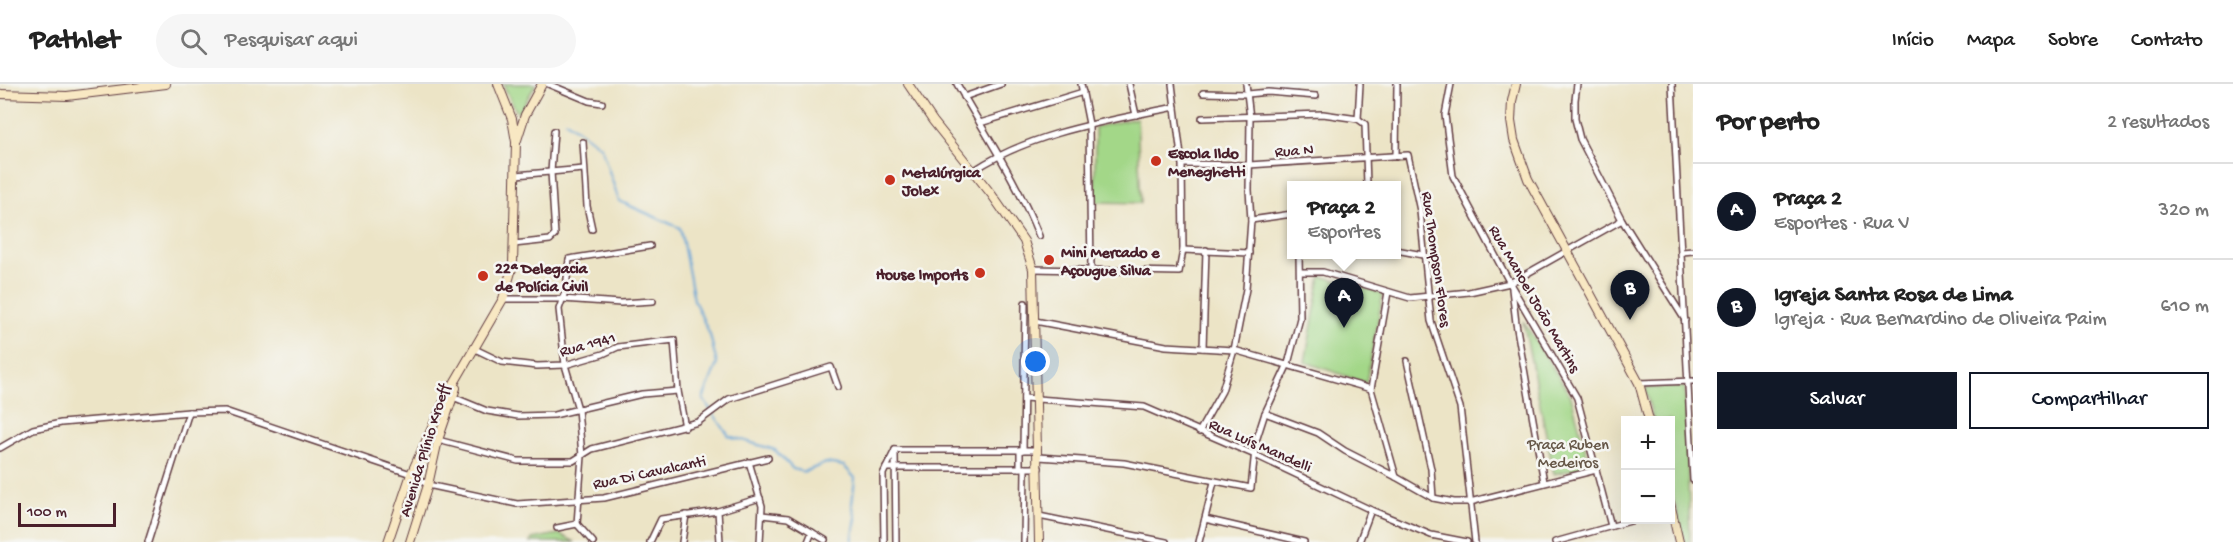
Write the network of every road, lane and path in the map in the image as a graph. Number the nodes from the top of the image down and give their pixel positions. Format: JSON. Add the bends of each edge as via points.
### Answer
{"nodes":[{"id":1,"x":166,"y":84,"type":"edge"},
{"id":2,"x":498,"y":84,"type":"edge"},
{"id":3,"x":542,"y":84,"type":"edge"},
{"id":4,"x":548,"y":84,"type":"edge"},
{"id":5,"x":908,"y":84,"type":"edge"},
{"id":6,"x":957,"y":84,"type":"edge"},
{"id":7,"x":1001,"y":84,"type":"edge"},
{"id":8,"x":1081,"y":84,"type":"edge"},
{"id":9,"x":1129,"y":84,"type":"edge"},
{"id":10,"x":1172,"y":84,"type":"edge"},
{"id":11,"x":1246,"y":84,"type":"edge"},
{"id":12,"x":1360,"y":84,"type":"edge"},
{"id":13,"x":1397,"y":84,"type":"edge"},
{"id":14,"x":1451,"y":84,"type":"edge"},
{"id":15,"x":1516,"y":84,"type":"edge"},
{"id":16,"x":1577,"y":84,"type":"edge"},
{"id":17,"x":1672,"y":84,"type":"edge"},
{"id":18,"x":1083,"y":92,"type":"junction"},
{"id":19,"x":1203,"y":93,"type":"dead end"},
{"id":20,"x":0,"y":94,"type":"edge"},
{"id":21,"x":1248,"y":94,"type":"junction"},
{"id":22,"x":1316,"y":96,"type":"dead end"},
{"id":23,"x":964,"y":97,"type":"junction"},
{"id":24,"x":602,"y":103,"type":"dead end"},
{"id":25,"x":1175,"y":107,"type":"junction"},
{"id":26,"x":1136,"y":115,"type":"junction"},
{"id":27,"x":1202,"y":118,"type":"dead end"},
{"id":28,"x":1250,"y":118,"type":"junction"},
{"id":29,"x":1358,"y":119,"type":"junction"},
{"id":30,"x":980,"y":123,"type":"junction"},
{"id":31,"x":1089,"y":124,"type":"junction"},
{"id":32,"x":554,"y":131,"type":"dead end"},
{"id":33,"x":516,"y":142,"type":"junction"},
{"id":34,"x":583,"y":142,"type":"dead end"},
{"id":35,"x":999,"y":154,"type":"junction"},
{"id":36,"x":1408,"y":155,"type":"joint"},
{"id":37,"x":1396,"y":156,"type":"junction"},
{"id":38,"x":1365,"y":158,"type":"junction"},
{"id":39,"x":1182,"y":164,"type":"junction"},
{"id":40,"x":1249,"y":165,"type":"junction"},
{"id":41,"x":584,"y":169,"type":"junction"},
{"id":42,"x":973,"y":171,"type":"junction"},
{"id":43,"x":551,"y":172,"type":"junction"},
{"id":44,"x":516,"y":175,"type":"junction"},
{"id":45,"x":1367,"y":181,"type":"edge"},
{"id":46,"x":1287,"y":215,"type":"edge"},
{"id":47,"x":1251,"y":220,"type":"junction"},
{"id":48,"x":1622,"y":220,"type":"junction"},
{"id":49,"x":592,"y":229,"type":"dead end"},
{"id":50,"x":1039,"y":236,"type":"dead end"},
{"id":51,"x":514,"y":244,"type":"junction"},
{"id":52,"x":650,"y":246,"type":"dead end"},
{"id":53,"x":1183,"y":250,"type":"junction"},
{"id":54,"x":1206,"y":250,"type":"junction"},
{"id":55,"x":1401,"y":251,"type":"edge"},
{"id":56,"x":1693,"y":251,"type":"edge"},
{"id":57,"x":1567,"y":252,"type":"junction"},
{"id":58,"x":1682,"y":252,"type":"junction"},
{"id":59,"x":1249,"y":253,"type":"junction"},
{"id":60,"x":1423,"y":255,"type":"junction"},
{"id":61,"x":1299,"y":259,"type":"edge"},
{"id":62,"x":1033,"y":269,"type":"junction"},
{"id":63,"x":1091,"y":269,"type":"junction"},
{"id":64,"x":1300,"y":272,"type":"junction"},
{"id":65,"x":1511,"y":285,"type":"junction"},
{"id":66,"x":1388,"y":292,"type":"junction"},
{"id":67,"x":1428,"y":297,"type":"junction"},
{"id":68,"x":562,"y":298,"type":"junction"},
{"id":69,"x":503,"y":300,"type":"junction"},
{"id":70,"x":653,"y":301,"type":"dead end"},
{"id":71,"x":1026,"y":303,"type":"dead end"},
{"id":72,"x":1035,"y":321,"type":"junction"},
{"id":73,"x":1686,"y":321,"type":"junction"},
{"id":74,"x":1203,"y":348,"type":"junction"},
{"id":75,"x":474,"y":349,"type":"junction"},
{"id":76,"x":1234,"y":350,"type":"junction"},
{"id":77,"x":1407,"y":362,"type":"dead end"},
{"id":78,"x":1288,"y":364,"type":"junction"},
{"id":79,"x":565,"y":365,"type":"junction"},
{"id":80,"x":463,"y":366,"type":"junction"},
{"id":81,"x":1691,"y":381,"type":"edge"},
{"id":82,"x":1639,"y":383,"type":"junction"},
{"id":83,"x":838,"y":387,"type":"dead end"},
{"id":84,"x":1371,"y":389,"type":"junction"},
{"id":85,"x":678,"y":391,"type":"junction"},
{"id":86,"x":453,"y":397,"type":"junction"},
{"id":87,"x":1024,"y":398,"type":"junction"},
{"id":88,"x":1037,"y":399,"type":"junction"},
{"id":89,"x":578,"y":409,"type":"junction"},
{"id":90,"x":189,"y":412,"type":"junction"},
{"id":91,"x":1265,"y":413,"type":"junction"},
{"id":92,"x":1648,"y":416,"type":"edge"},
{"id":93,"x":685,"y":427,"type":"junction"},
{"id":94,"x":1199,"y":432,"type":"junction"},
{"id":95,"x":438,"y":440,"type":"junction"},
{"id":96,"x":0,"y":448,"type":"edge"},
{"id":97,"x":895,"y":450,"type":"junction"},
{"id":98,"x":1022,"y":450,"type":"junction"},
{"id":99,"x":1039,"y":453,"type":"junction"},
{"id":100,"x":1255,"y":455,"type":"junction"},
{"id":101,"x":582,"y":456,"type":"junction"},
{"id":102,"x":768,"y":458,"type":"dead end"},
{"id":103,"x":749,"y":462,"type":"junction"},
{"id":104,"x":886,"y":468,"type":"junction"},
{"id":105,"x":896,"y":468,"type":"junction"},
{"id":106,"x":1023,"y":468,"type":"junction"},
{"id":107,"x":1039,"y":468,"type":"junction"},
{"id":108,"x":1596,"y":470,"type":"junction"},
{"id":109,"x":411,"y":474,"type":"junction"},
{"id":110,"x":1396,"y":477,"type":"junction"},
{"id":111,"x":1693,"y":480,"type":"edge"},
{"id":112,"x":1214,"y":482,"type":"junction"},
{"id":113,"x":1544,"y":483,"type":"junction"},
{"id":114,"x":428,"y":485,"type":"junction"},
{"id":115,"x":760,"y":498,"type":"junction"},
{"id":116,"x":1433,"y":498,"type":"junction"},
{"id":117,"x":579,"y":499,"type":"junction"},
{"id":118,"x":1470,"y":502,"type":"junction"},
{"id":119,"x":1371,"y":510,"type":"junction"},
{"id":120,"x":718,"y":511,"type":"junction"},
{"id":121,"x":686,"y":515,"type":"junction"},
{"id":122,"x":762,"y":515,"type":"junction"},
{"id":123,"x":1039,"y":516,"type":"junction"},
{"id":124,"x":1205,"y":519,"type":"junction"},
{"id":125,"x":1621,"y":523,"type":"edge"},
{"id":126,"x":577,"y":524,"type":"junction"},
{"id":127,"x":1675,"y":524,"type":"edge"},
{"id":128,"x":1611,"y":526,"type":"junction"},
{"id":129,"x":558,"y":528,"type":"dead end"},
{"id":130,"x":812,"y":532,"type":"junction"},
{"id":131,"x":825,"y":540,"type":"dead end"},
{"id":132,"x":147,"y":542,"type":"edge"},
{"id":133,"x":388,"y":542,"type":"edge"},
{"id":134,"x":410,"y":542,"type":"edge"},
{"id":135,"x":593,"y":542,"type":"edge"},
{"id":136,"x":650,"y":542,"type":"edge"},
{"id":137,"x":682,"y":542,"type":"edge"},
{"id":138,"x":720,"y":542,"type":"edge"},
{"id":139,"x":760,"y":542,"type":"edge"},
{"id":140,"x":808,"y":542,"type":"edge"},
{"id":141,"x":884,"y":542,"type":"edge"},
{"id":142,"x":896,"y":542,"type":"edge"},
{"id":143,"x":1024,"y":542,"type":"edge"},
{"id":144,"x":1040,"y":542,"type":"edge"},
{"id":145,"x":1166,"y":542,"type":"edge"},
{"id":146,"x":1199,"y":542,"type":"edge"},
{"id":147,"x":1304,"y":542,"type":"edge"},
{"id":148,"x":1359,"y":542,"type":"edge"},
{"id":149,"x":1467,"y":542,"type":"edge"},
{"id":150,"x":1475,"y":542,"type":"edge"},
{"id":151,"x":1555,"y":542,"type":"edge"},
{"id":152,"x":1679,"y":542,"type":"edge"}],
"edges":[{"from":1,"to":20,"type":"main road","via":[[67,96]]},
{"from":2,"to":33,"type":"main road","name":"Avenida Plínio Kroeff","via":[[512,118]]},
{"from":3,"to":33,"type":"main road","name":"Avenida Plínio Kroeff"},
{"from":4,"to":24,"type":"street"},
{"from":5,"to":42,"type":"main road"},
{"from":6,"to":23,"type":"street"},
{"from":7,"to":23,"type":"street"},
{"from":8,"to":18,"type":"street"},
{"from":9,"to":26,"type":"street"},
{"from":10,"to":25,"type":"street"},
{"from":11,"to":21,"type":"street"},
{"from":12,"to":29,"type":"street"},
{"from":13,"to":37,"type":"street"},
{"from":14,"to":65,"type":"street","name":"Rua Manoel João Martins","via":[[1445,124],[1453,176]]},
{"from":15,"to":57,"type":"main road","via":[[1511,121],[1514,140],[1528,179]]},
{"from":16,"to":48,"type":"street","via":[[1575,119],[1580,139]]},
{"from":17,"to":58,"type":"street"},
{"from":18,"to":30,"type":"street"},
{"from":18,"to":31,"type":"street"},
{"from":19,"to":21,"type":"street"},
{"from":21,"to":22,"type":"street"},
{"from":21,"to":28,"type":"street"},
{"from":23,"to":30,"type":"street"},
{"from":25,"to":26,"type":"street"},
{"from":25,"to":39,"type":"street"},
{"from":26,"to":31,"type":"street"},
{"from":27,"to":28,"type":"street"},
{"from":28,"to":29,"type":"street","via":[[1323,114]]},
{"from":28,"to":40,"type":"street"},
{"from":29,"to":38,"type":"street","via":[[1365,124]]},
{"from":30,"to":35,"type":"street"},
{"from":31,"to":35,"type":"street"},
{"from":31,"to":63,"type":"street"},
{"from":32,"to":43,"type":"street"},
{"from":33,"to":44,"type":"main road","name":"Avenida Plínio Kroeff"},
{"from":34,"to":41,"type":"street"},
{"from":35,"to":42,"type":"street"},
{"from":35,"to":50,"type":"street"},
{"from":36,"to":37,"type":"street","name":"Rua N"},
{"from":36,"to":60,"type":"street","name":"Rua Thompson Flores","via":[[1420,211]]},
{"from":37,"to":38,"type":"street","name":"Rua N"},
{"from":38,"to":40,"type":"street","name":"Rua N"},
{"from":38,"to":45,"type":"street"},
{"from":39,"to":40,"type":"street","name":"Rua N"},
{"from":39,"to":53,"type":"street"},
{"from":40,"to":47,"type":"street"},
{"from":41,"to":43,"type":"street"},
{"from":41,"to":49,"type":"street"},
{"from":42,"to":62,"type":"main road","via":[[1024,241]]},
{"from":43,"to":44,"type":"street"},
{"from":43,"to":51,"type":"street","via":[[555,235],[550,240]]},
{"from":44,"to":51,"type":"main road","name":"Avenida Plínio Kroeff"},
{"from":46,"to":47,"type":"street"},
{"from":47,"to":59,"type":"street"},
{"from":48,"to":57,"type":"street"},
{"from":48,"to":73,"type":"street"},
{"from":51,"to":69,"type":"main road","name":"Avenida Plínio Kroeff","via":[[513,266]]},
{"from":52,"to":68,"type":"street","via":[[569,259]]},
{"from":53,"to":54,"type":"street"},
{"from":53,"to":63,"type":"street","via":[[1179,272]]},
{"from":54,"to":59,"type":"street"},
{"from":54,"to":74,"type":"street"},
{"from":55,"to":60,"type":"street"},
{"from":56,"to":58,"type":"street"},
{"from":57,"to":65,"type":"street"},
{"from":57,"to":82,"type":"main road"},
{"from":58,"to":73,"type":"street"},
{"from":59,"to":76,"type":"street"},
{"from":60,"to":67,"type":"street","name":"Rua Thompson Flores"},
{"from":61,"to":64,"type":"street"},
{"from":62,"to":63,"type":"street"},
{"from":62,"to":72,"type":"main road"},
{"from":64,"to":66,"type":"street","via":[[1323,272]]},
{"from":64,"to":78,"type":"street","via":[[1300,318]]},
{"from":65,"to":67,"type":"street"},
{"from":65,"to":108,"type":"street","name":"Rua Manoel João Martins","via":[[1577,398]]},
{"from":65,"to":113,"type":"street"},
{"from":66,"to":67,"type":"street","via":[[1410,298]]},
{"from":66,"to":84,"type":"street"},
{"from":67,"to":118,"type":"street","name":"Rua Thompson Flores","via":[[1431,321],[1460,407]]},
{"from":68,"to":69,"type":"street"},
{"from":68,"to":70,"type":"street","via":[[621,303]]},
{"from":68,"to":79,"type":"street","via":[[559,309]]},
{"from":69,"to":75,"type":"main road","name":"Avenida Plínio Kroeff"},
{"from":71,"to":87,"type":"street"},
{"from":72,"to":74,"type":"street","via":[[1166,346]]},
{"from":72,"to":88,"type":"main road"},
{"from":73,"to":81,"type":"street"},
{"from":74,"to":76,"type":"street"},
{"from":75,"to":79,"type":"street","name":"Rua 1941","via":[[502,362]]},
{"from":75,"to":80,"type":"main road","name":"Avenida Plínio Kroeff"},
{"from":76,"to":78,"type":"street"},
{"from":76,"to":94,"type":"street","via":[[1222,391]]},
{"from":77,"to":116,"type":"street","via":[[1431,469]]},
{"from":78,"to":84,"type":"street"},
{"from":78,"to":91,"type":"street"},
{"from":79,"to":85,"type":"street","name":"Rua 1941","via":[[618,348],[674,340]]},
{"from":79,"to":89,"type":"street"},
{"from":80,"to":86,"type":"main road","name":"Avenida Plínio Kroeff"},
{"from":80,"to":109,"type":"main road","name":"Avenida Plínio Kroeff"},
{"from":81,"to":82,"type":"street"},
{"from":81,"to":111,"type":"street"},
{"from":82,"to":92,"type":"main road"},
{"from":83,"to":93,"type":"street","via":[[831,367],[729,399]]},
{"from":84,"to":110,"type":"street"},
{"from":85,"to":89,"type":"street","via":[[642,394]]},
{"from":85,"to":93,"type":"street"},
{"from":86,"to":89,"type":"street","via":[[487,411],[518,416]]},
{"from":86,"to":95,"type":"main road","name":"Avenida Plínio Kroeff"},
{"from":87,"to":88,"type":"street","name":"Rua Luís Mandelli"},
{"from":87,"to":98,"type":"street"},
{"from":88,"to":94,"type":"street","name":"Rua Luís Mandelli","via":[[1144,407]]},
{"from":88,"to":99,"type":"main road"},
{"from":89,"to":101,"type":"street"},
{"from":90,"to":96,"type":"street","via":[[44,426]]},
{"from":90,"to":109,"type":"street","via":[[225,411]]},
{"from":90,"to":132,"type":"street"},
{"from":91,"to":100,"type":"street"},
{"from":91,"to":110,"type":"street","via":[[1318,433]]},
{"from":93,"to":101,"type":"street","via":[[592,449]]},
{"from":94,"to":100,"type":"street","name":"Rua Luís Mandelli"},
{"from":95,"to":101,"type":"street","via":[[518,460],[573,461]]},
{"from":95,"to":114,"type":"main road","name":"Avenida Plínio Kroeff"},
{"from":97,"to":98,"type":"street"},
{"from":97,"to":104,"type":"street"},
{"from":97,"to":105,"type":"street"},
{"from":98,"to":99,"type":"street"},
{"from":98,"to":106,"type":"street"},
{"from":99,"to":107,"type":"main road"},
{"from":99,"to":112,"type":"street","via":[[1124,463]]},
{"from":100,"to":112,"type":"street","via":[[1251,488]]},
{"from":100,"to":119,"type":"street","name":"Rua Luís Mandelli"},
{"from":101,"to":117,"type":"street"},
{"from":102,"to":103,"type":"street","name":"Rua Di Cavalcanti"},
{"from":103,"to":115,"type":"street"},
{"from":103,"to":117,"type":"street","name":"Rua Di Cavalcanti","via":[[604,498]]},
{"from":104,"to":105,"type":"street"},
{"from":104,"to":141,"type":"street"},
{"from":105,"to":106,"type":"street"},
{"from":105,"to":142,"type":"street"},
{"from":106,"to":107,"type":"street"},
{"from":106,"to":143,"type":"street"},
{"from":107,"to":123,"type":"main road"},
{"from":108,"to":113,"type":"street"},
{"from":108,"to":128,"type":"street","name":"Rua Manoel João Martins"},
{"from":109,"to":114,"type":"street"},
{"from":109,"to":133,"type":"main road","name":"Avenida Plínio Kroeff"},
{"from":110,"to":116,"type":"street"},
{"from":112,"to":124,"type":"street"},
{"from":113,"to":118,"type":"street"},
{"from":114,"to":117,"type":"street","name":"Rua Di Cavalcanti","via":[[517,504]]},
{"from":114,"to":134,"type":"main road","name":"Avenida Plínio Kroeff"},
{"from":115,"to":120,"type":"street"},
{"from":115,"to":122,"type":"street"},
{"from":116,"to":118,"type":"street"},
{"from":117,"to":126,"type":"street"},
{"from":118,"to":150,"type":"street","name":"Rua Thompson Flores"},
{"from":119,"to":148,"type":"street"},
{"from":119,"to":149,"type":"street","name":"Rua Luís Mandelli","via":[[1431,535]]},
{"from":120,"to":121,"type":"street"},
{"from":120,"to":138,"type":"street"},
{"from":121,"to":136,"type":"street","via":[[661,519]]},
{"from":121,"to":137,"type":"street"},
{"from":122,"to":130,"type":"street","via":[[788,518]]},
{"from":122,"to":139,"type":"street"},
{"from":123,"to":144,"type":"main road"},
{"from":123,"to":145,"type":"street"},
{"from":124,"to":146,"type":"street"},
{"from":124,"to":147,"type":"street"},
{"from":125,"to":128,"type":"street"},
{"from":126,"to":129,"type":"street"},
{"from":126,"to":135,"type":"street"},
{"from":127,"to":152,"type":"main road"},
{"from":128,"to":151,"type":"street"},
{"from":130,"to":131,"type":"street"},
{"from":130,"to":140,"type":"street"}]}
